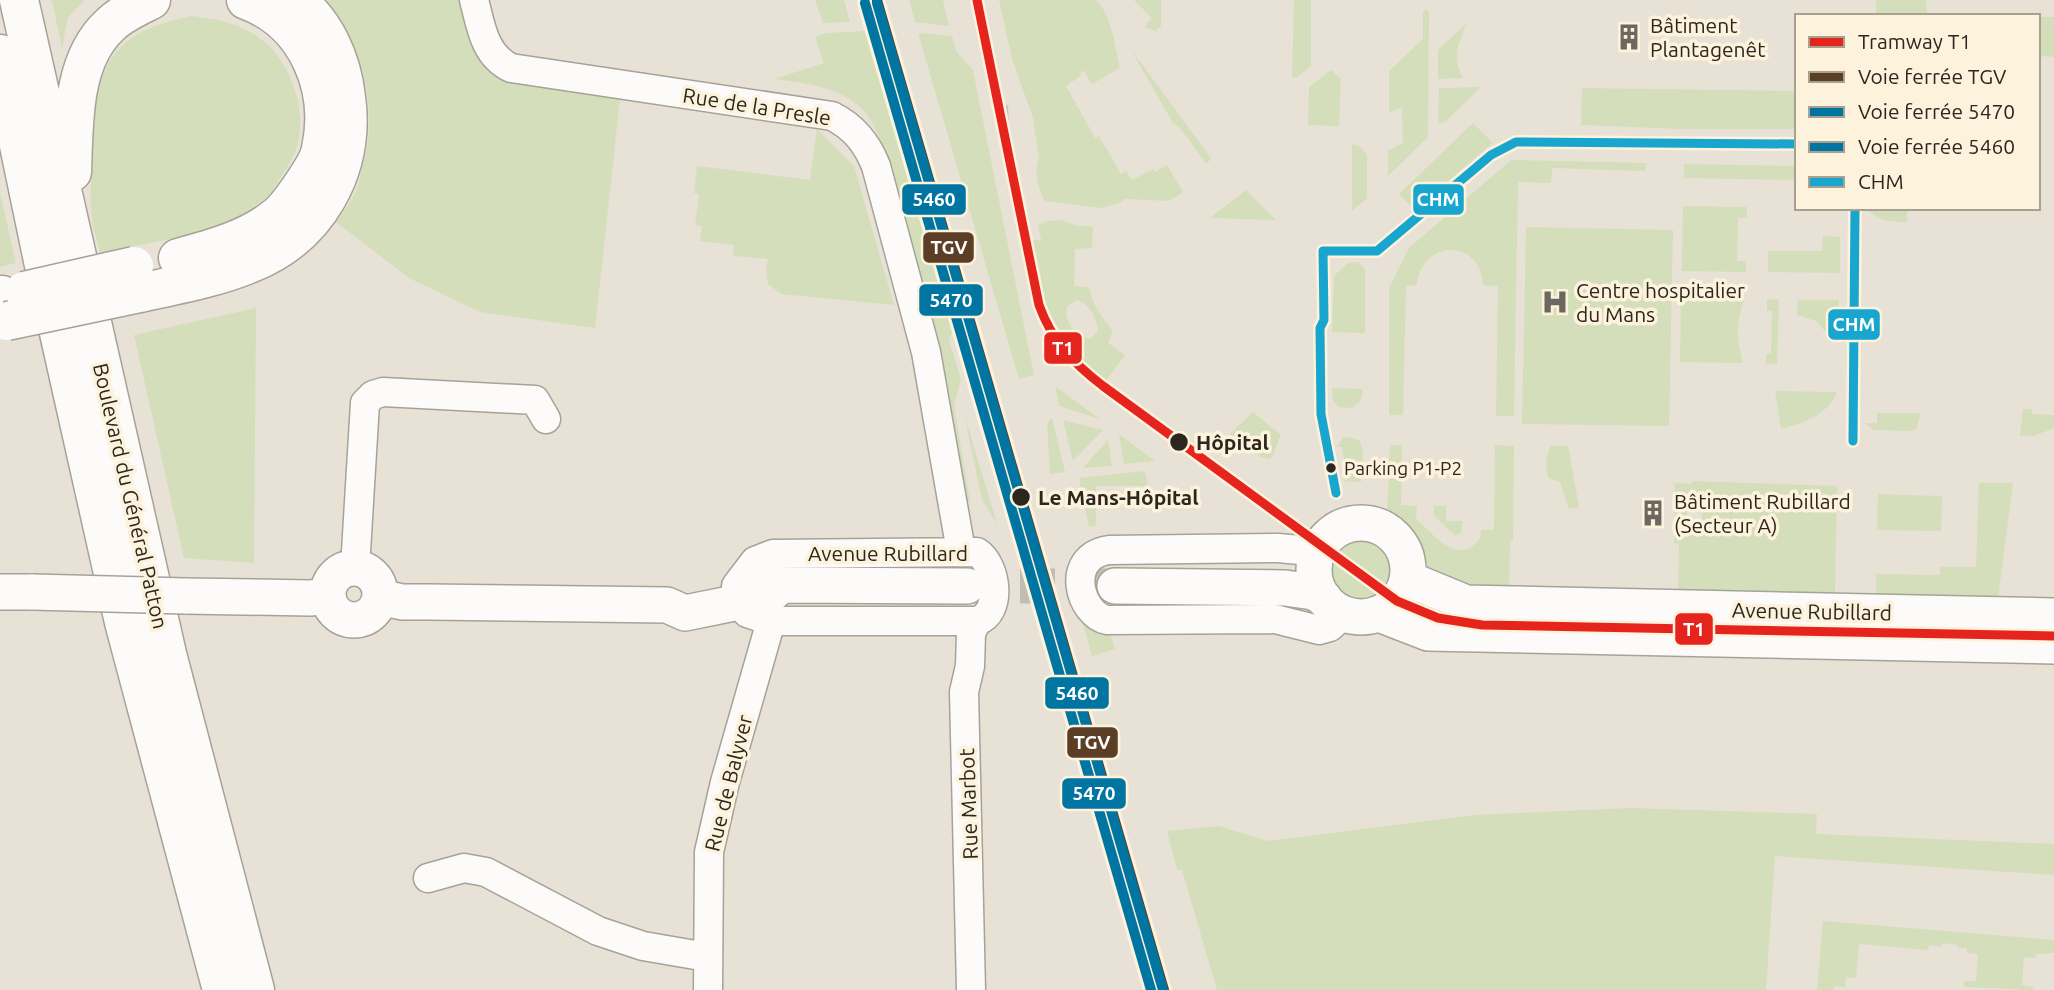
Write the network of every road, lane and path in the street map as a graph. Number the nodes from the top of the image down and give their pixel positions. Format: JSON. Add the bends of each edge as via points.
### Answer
{"nodes":[{"id":1,"x":19,"y":0,"type":"edge"},
{"id":2,"x":152,"y":0,"type":"edge"},
{"id":3,"x":246,"y":0,"type":"edge"},
{"id":4,"x":296,"y":0,"type":"edge"},
{"id":5,"x":474,"y":0,"type":"edge"},
{"id":6,"x":0,"y":54,"type":"edge"},
{"id":7,"x":71,"y":227,"type":"junction"},
{"id":8,"x":137,"y":279,"type":"junction"},
{"id":9,"x":2,"y":309,"type":"edge"},
{"id":10,"x":546,"y":419,"type":"dead end"},
{"id":11,"x":1316,"y":549,"type":"junction"},
{"id":12,"x":961,"y":551,"type":"junction"},
{"id":13,"x":355,"y":568,"type":"junction"},
{"id":14,"x":1408,"y":579,"type":"junction"},
{"id":15,"x":967,"y":586,"type":"tunnel mouth"},
{"id":16,"x":1115,"y":586,"type":"tunnel mouth"},
{"id":17,"x":1203,"y":586,"type":"junction"},
{"id":18,"x":17,"y":592,"type":"edge"},
{"id":19,"x":737,"y":594,"type":"junction"},
{"id":20,"x":328,"y":596,"type":"junction"},
{"id":21,"x":380,"y":597,"type":"junction"},
{"id":22,"x":1334,"y":606,"type":"junction"},
{"id":23,"x":1379,"y":614,"type":"junction"},
{"id":24,"x":2054,"y":616,"type":"edge"},
{"id":25,"x":771,"y":621,"type":"junction"},
{"id":26,"x":977,"y":621,"type":"junction"},
{"id":27,"x":2054,"y":646,"type":"edge"},
{"id":28,"x":429,"y":878,"type":"dead end"},
{"id":29,"x":707,"y":957,"type":"junction"},
{"id":30,"x":222,"y":990,"type":"edge"},
{"id":31,"x":255,"y":990,"type":"edge"},
{"id":32,"x":708,"y":990,"type":"edge"},
{"id":33,"x":971,"y":990,"type":"edge"}],
"edges":[{"from":1,"to":7,"type":"highway","name":"Boulevard du Général Patton"},
{"from":2,"to":7,"type":"highway","via":[[110,24],[93,45],[80,81],[74,119]]},
{"from":3,"to":8,"type":"highway","via":[[276,16],[313,62],[324,92],[321,152],[293,199],[277,216],[243,237],[174,259]]},
{"from":4,"to":8,"type":"highway","via":[[325,32],[345,88],[349,120],[335,188],[289,242],[250,264],[198,280]]},
{"from":5,"to":12,"type":"street","name":"Rue de la Presle","via":[[488,48],[511,68],[832,116],[859,135],[876,166],[926,352]]},
{"from":6,"to":30,"type":"highway","name":"Boulevard du Général Patton","via":[[121,611]]},
{"from":7,"to":31,"type":"highway","name":"Boulevard du Général Patton","via":[[167,654]]},
{"from":8,"to":9,"type":"highway","bridge":true},
{"from":10,"to":13,"type":"street","via":[[535,400],[373,396],[365,403]]},
{"from":11,"to":14,"type":"main road","name":"Avenue Rubillard","via":[[1342,527],[1356,523],[1378,526],[1401,544]]},
{"from":11,"to":17,"type":"main road","name":"Avenue Rubillard","via":[[1244,578]]},
{"from":11,"to":22,"type":"main road","via":[[1317,584]]},
{"from":11,"to":22,"type":"street","name":"Avenue Rubillard","via":[[1099,551],[1083,566],[1080,578],[1091,612],[1107,621],[1275,619],[1319,630],[1330,627]]},
{"from":12,"to":19,"type":"street","name":"Avenue Rubillard","via":[[773,554],[755,561]]},
{"from":12,"to":26,"type":"street","name":"Avenue Rubillard","via":[[977,552],[992,573],[993,606],[988,616]]},
{"from":13,"to":20,"type":"main road","via":[[338,573]]},
{"from":13,"to":21,"type":"main road","via":[[371,574]]},
{"from":14,"to":23,"type":"main road","via":[[1397,601]]},
{"from":14,"to":24,"type":"main road","name":"Avenue Rubillard","via":[[1466,603]]},
{"from":15,"to":19,"type":"main road","name":"Avenue Rubillard","via":[[782,585],[768,580]]},
{"from":16,"to":17,"type":"main road","name":"Avenue Rubillard"},
{"from":17,"to":22,"type":"main road","name":"Avenue Rubillard","via":[[1312,592]]},
{"from":18,"to":20,"type":"main road","bridge":true},
{"from":19,"to":21,"type":"main road","name":"Avenue Rubillard","via":[[678,595],[667,605],[428,603]]},
{"from":19,"to":25,"type":"street","via":[[747,613]]},
{"from":20,"to":21,"type":"main road","via":[[334,611],[349,620],[373,612]]},
{"from":22,"to":23,"type":"main road","name":"Avenue Rubillard","via":[[1362,617]]},
{"from":23,"to":27,"type":"main road","name":"Avenue Rubillard","via":[[1428,633]]},
{"from":25,"to":26,"type":"street"},
{"from":25,"to":29,"type":"street","name":"Rue de Balyver","via":[[709,852]]},
{"from":26,"to":33,"type":"street","name":"Rue Marbot","via":[[971,633],[964,692]]},
{"from":28,"to":29,"type":"street","via":[[464,868],[486,872],[598,931],[643,946]]},
{"from":29,"to":32,"type":"street","name":"Rue de Balyver"}]}
